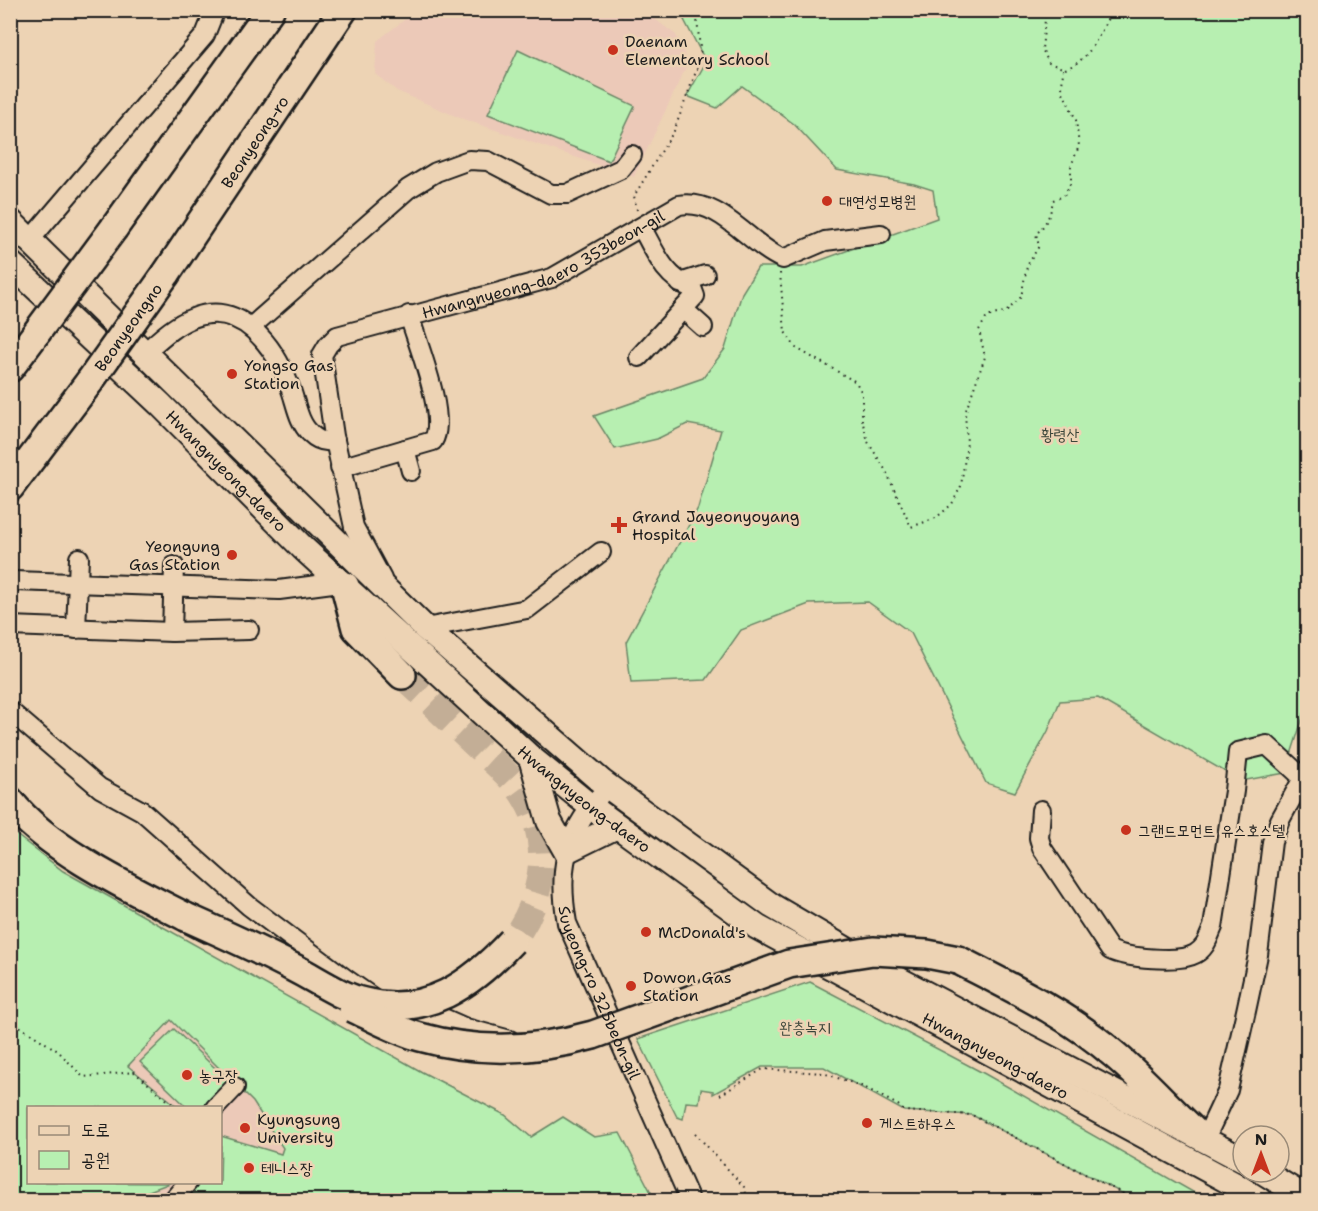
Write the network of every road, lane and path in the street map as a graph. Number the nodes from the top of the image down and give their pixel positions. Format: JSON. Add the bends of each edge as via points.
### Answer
{"nodes":[{"id":1,"x":215,"y":10,"type":"edge"},
{"id":2,"x":270,"y":10,"type":"edge"},
{"id":3,"x":343,"y":10,"type":"edge"},
{"id":4,"x":696,"y":10,"type":"edge"},
{"id":5,"x":1046,"y":10,"type":"edge"},
{"id":6,"x":1112,"y":10,"type":"edge"},
{"id":7,"x":1063,"y":69,"type":"junction"},
{"id":8,"x":632,"y":155,"type":"dead end"},
{"id":9,"x":10,"y":221,"type":"edge"},
{"id":10,"x":644,"y":227,"type":"junction"},
{"id":11,"x":881,"y":234,"type":"dead end"},
{"id":12,"x":30,"y":240,"type":"junction"},
{"id":13,"x":776,"y":256,"type":"junction"},
{"id":14,"x":10,"y":263,"type":"edge"},
{"id":15,"x":166,"y":274,"type":"joint"},
{"id":16,"x":705,"y":275,"type":"dead end"},
{"id":17,"x":680,"y":284,"type":"junction"},
{"id":18,"x":683,"y":309,"type":"junction"},
{"id":19,"x":409,"y":315,"type":"junction"},
{"id":20,"x":251,"y":327,"type":"junction"},
{"id":21,"x":703,"y":327,"type":"dead end"},
{"id":22,"x":144,"y":353,"type":"junction"},
{"id":23,"x":639,"y":357,"type":"dead end"},
{"id":24,"x":11,"y":366,"type":"edge"},
{"id":25,"x":335,"y":440,"type":"junction"},
{"id":26,"x":405,"y":449,"type":"junction"},
{"id":27,"x":340,"y":468,"type":"junction"},
{"id":28,"x":411,"y":471,"type":"dead end"},
{"id":29,"x":10,"y":487,"type":"edge"},
{"id":30,"x":601,"y":552,"type":"dead end"},
{"id":31,"x":78,"y":558,"type":"dead end"},
{"id":32,"x":174,"y":566,"type":"dead end"},
{"id":33,"x":14,"y":581,"type":"dead end"},
{"id":34,"x":78,"y":584,"type":"junction"},
{"id":35,"x":342,"y":584,"type":"junction"},
{"id":36,"x":173,"y":587,"type":"junction"},
{"id":37,"x":389,"y":592,"type":"junction"},
{"id":38,"x":10,"y":626,"type":"edge"},
{"id":39,"x":425,"y":628,"type":"junction"},
{"id":40,"x":76,"y":629,"type":"junction"},
{"id":41,"x":249,"y":630,"type":"dead end"},
{"id":42,"x":172,"y":632,"type":"junction"},
{"id":43,"x":402,"y":675,"type":"tunnel mouth"},
{"id":44,"x":10,"y":711,"type":"edge"},
{"id":45,"x":531,"y":758,"type":"junction"},
{"id":46,"x":1305,"y":773,"type":"edge"},
{"id":47,"x":608,"y":786,"type":"junction"},
{"id":48,"x":10,"y":801,"type":"edge"},
{"id":49,"x":590,"y":806,"type":"junction"},
{"id":50,"x":1041,"y":810,"type":"dead end"},
{"id":51,"x":617,"y":826,"type":"junction"},
{"id":52,"x":566,"y":851,"type":"junction"},
{"id":53,"x":186,"y":917,"type":"junction"},
{"id":54,"x":512,"y":941,"type":"tunnel mouth"},
{"id":55,"x":607,"y":1017,"type":"junction"},
{"id":56,"x":10,"y":1020,"type":"edge"},
{"id":57,"x":235,"y":1087,"type":"dead end"},
{"id":58,"x":720,"y":1095,"type":"dead end"},
{"id":59,"x":176,"y":1106,"type":"edge"},
{"id":60,"x":216,"y":1106,"type":"edge"},
{"id":61,"x":695,"y":1133,"type":"dead end"},
{"id":62,"x":1200,"y":1136,"type":"junction"},
{"id":63,"x":1231,"y":1153,"type":"edge"},
{"id":64,"x":186,"y":1184,"type":"edge"},
{"id":65,"x":1283,"y":1184,"type":"edge"},
{"id":66,"x":1308,"y":1199,"type":"edge"},
{"id":67,"x":172,"y":1200,"type":"edge"},
{"id":68,"x":690,"y":1200,"type":"edge"},
{"id":69,"x":748,"y":1200,"type":"edge"},
{"id":70,"x":1136,"y":1200,"type":"edge"},
{"id":71,"x":1259,"y":1200,"type":"edge"}],
"edges":[{"from":1,"to":12,"type":"street","via":[[205,35]]},
{"from":2,"to":24,"type":"highway","bridge":true},
{"from":3,"to":15,"type":"highway","name":"Beonyeong-ro"},
{"from":4,"to":10,"type":"path","via":[[701,58],[674,131],[634,196]]},
{"from":5,"to":7,"type":"path","via":[[1042,49],[1049,63]]},
{"from":6,"to":7,"type":"path","via":[[1090,52],[1077,65]]},
{"from":7,"to":13,"type":"path","via":[[1062,90],[1079,130],[1071,182],[1064,196],[1053,200],[1043,228],[1036,234],[1039,246],[1027,266],[1021,297],[1007,311],[987,317],[979,330],[985,357],[965,413],[967,443],[961,486],[952,504],[936,518],[911,527],[868,441],[862,420],[862,393],[856,382],[796,348],[785,332]]},
{"from":8,"to":20,"type":"street","via":[[621,169],[567,194],[551,194],[488,161],[470,159],[436,172],[408,189]]},
{"from":9,"to":12,"type":"main road","name":"Hwangnyeong-daero"},
{"from":10,"to":13,"type":"street","name":"Hwangnyeong-daero 353beon-gil","via":[[679,205],[692,203],[724,217]]},
{"from":10,"to":17,"type":"street","via":[[663,267]]},
{"from":10,"to":19,"type":"street","name":"Hwangnyeong-daero 353beon-gil","via":[[552,278]]},
{"from":11,"to":13,"type":"street","via":[[825,241],[783,259]]},
{"from":12,"to":22,"type":"main road","name":"Hwangnyeong-daero"},
{"from":14,"to":35,"type":"main road","name":"Hwangnyeong-daero"},
{"from":15,"to":29,"type":"highway","name":"Beonyeongno","bridge":true},
{"from":16,"to":17,"type":"street"},
{"from":17,"to":18,"type":"street","via":[[695,292]]},
{"from":18,"to":21,"type":"street"},
{"from":18,"to":23,"type":"street"},
{"from":19,"to":25,"type":"street","via":[[337,336],[322,355]]},
{"from":19,"to":26,"type":"street","name":"Hwangnyeong-daero 353beon-gil","via":[[437,424],[433,441]]},
{"from":20,"to":22,"type":"street","via":[[235,317],[208,313],[175,328]]},
{"from":20,"to":25,"type":"street","via":[[267,344],[285,375],[300,420],[320,441]]},
{"from":22,"to":37,"type":"main road","name":"Hwangnyeong-daero"},
{"from":25,"to":27,"type":"street"},
{"from":26,"to":27,"type":"street","name":"Hwangnyeong-daero 353beon-gil"},
{"from":26,"to":28,"type":"street"},
{"from":27,"to":37,"type":"street","via":[[354,527]]},
{"from":30,"to":39,"type":"street","via":[[527,609]]},
{"from":31,"to":34,"type":"street"},
{"from":32,"to":36,"type":"street"},
{"from":33,"to":34,"type":"street"},
{"from":34,"to":36,"type":"street"},
{"from":34,"to":40,"type":"street"},
{"from":35,"to":36,"type":"street","via":[[279,590]]},
{"from":35,"to":43,"type":"highway","via":[[356,628]]},
{"from":35,"to":45,"type":"main road","name":"Hwangnyeong-daero"},
{"from":36,"to":42,"type":"street"},
{"from":37,"to":39,"type":"main road","name":"Hwangnyeong-daero"},
{"from":38,"to":40,"type":"street"},
{"from":39,"to":47,"type":"main road","name":"Hwangnyeong-daero"},
{"from":40,"to":42,"type":"street"},
{"from":41,"to":42,"type":"street"},
{"from":44,"to":55,"type":"street","via":[[100,788],[142,811],[249,906],[392,1011],[524,1058],[548,1058],[565,1051]]},
{"from":45,"to":49,"type":"main road","name":"Hwangnyeong-daero"},
{"from":45,"to":52,"type":"main road","via":[[549,821]]},
{"from":46,"to":50,"type":"street","via":[[1268,745],[1238,752],[1213,927],[1205,946],[1186,958],[1122,956],[1110,950],[1042,848]]},
{"from":46,"to":62,"type":"street","via":[[1272,842],[1258,955],[1228,1090]]},
{"from":47,"to":49,"type":"street","name":"Suyeong-ro 325beon-gil"},
{"from":47,"to":62,"type":"main road","name":"Hwangnyeong-daero","via":[[772,906],[888,974]]},
{"from":48,"to":53,"type":"highway","via":[[46,837]]},
{"from":49,"to":51,"type":"main road","name":"Hwangnyeong-daero"},
{"from":49,"to":52,"type":"street","name":"Suyeong-ro 325beon-gil"},
{"from":51,"to":52,"type":"main road"},
{"from":51,"to":71,"type":"main road","name":"Hwangnyeong-daero","via":[[757,927]]},
{"from":52,"to":55,"type":"street","name":"Suyeong-ro 325beon-gil","via":[[563,882],[567,923]]},
{"from":53,"to":54,"type":"highway","bridge":true,"via":[[345,995],[385,1004],[425,1002],[458,988],[476,977]]},
{"from":53,"to":62,"type":"highway","bridge":true,"via":[[353,1008],[418,1037],[470,1048],[563,1043],[789,964],[837,955],[873,951],[958,960],[1020,991],[1115,1055]]},
{"from":55,"to":68,"type":"street","name":"Suyeong-ro 325beon-gil"},
{"from":56,"to":59,"type":"path","via":[[57,1051],[83,1077],[134,1072]]},
{"from":57,"to":60,"type":"street"},
{"from":58,"to":70,"type":"path","via":[[763,1069],[823,1073],[864,1087],[904,1111],[972,1115]]},
{"from":61,"to":69,"type":"path","via":[[744,1187]]},
{"from":62,"to":63,"type":"main road","name":"Hwangnyeong-daero"},
{"from":64,"to":67,"type":"street"},
{"from":65,"to":66,"type":"main road"}]}
